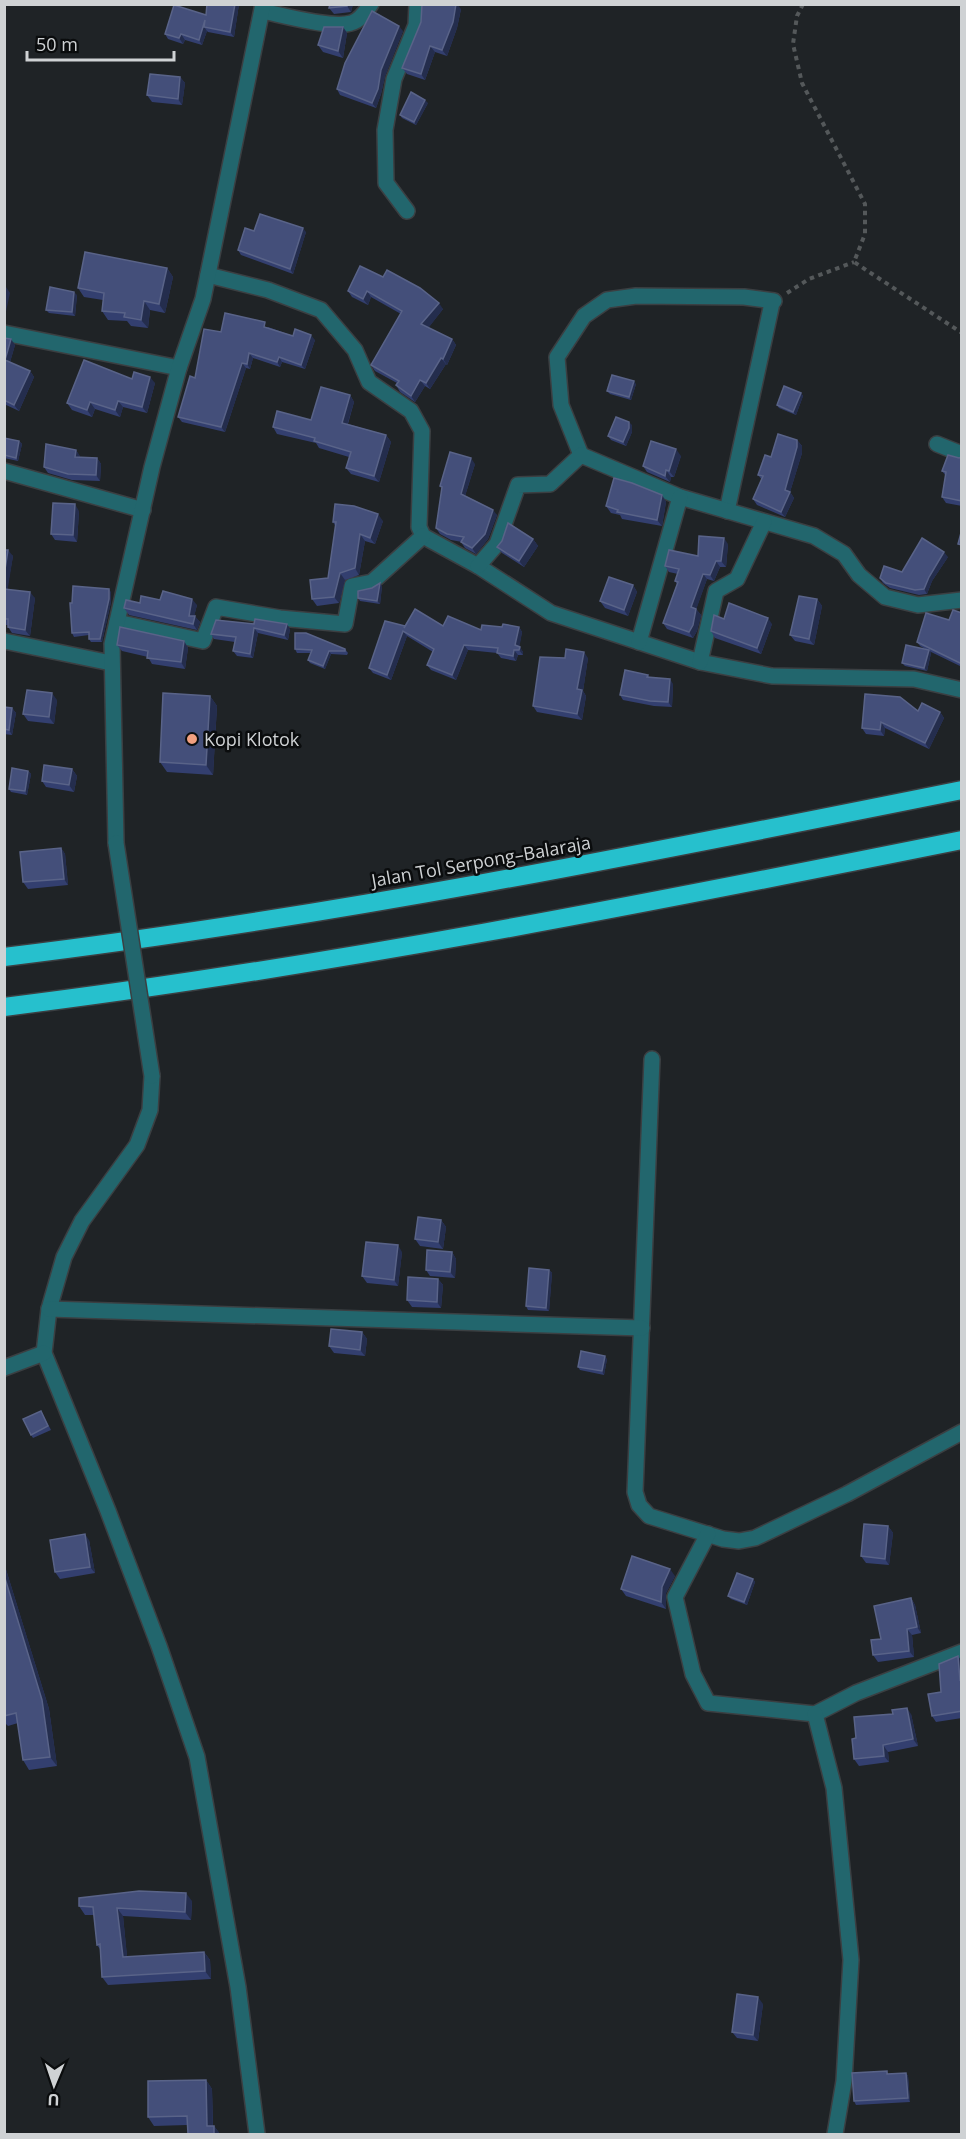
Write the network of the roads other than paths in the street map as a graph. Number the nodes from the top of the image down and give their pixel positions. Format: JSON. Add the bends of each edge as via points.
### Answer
{"nodes":[{"id":1,"x":371,"y":4,"type":"edge"},
{"id":2,"x":417,"y":4,"type":"edge"},
{"id":3,"x":262,"y":8,"type":"edge"},
{"id":4,"x":407,"y":212,"type":"dead end"},
{"id":5,"x":208,"y":275,"type":"junction"},
{"id":6,"x":4,"y":333,"type":"edge"},
{"id":7,"x":179,"y":368,"type":"junction"},
{"id":8,"x":937,"y":444,"type":"dead end"},
{"id":9,"x":962,"y":454,"type":"edge"},
{"id":10,"x":581,"y":455,"type":"junction"},
{"id":11,"x":4,"y":471,"type":"edge"},
{"id":12,"x":680,"y":497,"type":"junction"},
{"id":13,"x":142,"y":510,"type":"junction"},
{"id":14,"x":727,"y":511,"type":"junction"},
{"id":15,"x":764,"y":522,"type":"junction"},
{"id":16,"x":423,"y":536,"type":"junction"},
{"id":17,"x":478,"y":566,"type":"junction"},
{"id":18,"x":962,"y":600,"type":"edge"},
{"id":19,"x":117,"y":622,"type":"junction"},
{"id":20,"x":4,"y":641,"type":"edge"},
{"id":21,"x":639,"y":642,"type":"junction"},
{"id":22,"x":700,"y":662,"type":"junction"},
{"id":23,"x":111,"y":663,"type":"junction"},
{"id":24,"x":962,"y":690,"type":"edge"},
{"id":25,"x":962,"y":790,"type":"edge"},
{"id":26,"x":962,"y":840,"type":"edge"},
{"id":27,"x":115,"y":944,"type":"junction"},
{"id":28,"x":4,"y":948,"type":"edge"},
{"id":29,"x":4,"y":957,"type":"edge"},
{"id":30,"x":4,"y":1006,"type":"edge"},
{"id":31,"x":652,"y":1059,"type":"dead end"},
{"id":32,"x":50,"y":1309,"type":"junction"},
{"id":33,"x":642,"y":1328,"type":"junction"},
{"id":34,"x":44,"y":1353,"type":"junction"},
{"id":35,"x":4,"y":1368,"type":"edge"},
{"id":36,"x":962,"y":1432,"type":"edge"},
{"id":37,"x":708,"y":1534,"type":"junction"},
{"id":38,"x":962,"y":1652,"type":"edge"},
{"id":39,"x":815,"y":1714,"type":"junction"},
{"id":40,"x":257,"y":2134,"type":"edge"},
{"id":41,"x":836,"y":2134,"type":"edge"}],
"edges":[{"from":1,"to":3,"type":"street","via":[[360,18],[343,24]]},
{"from":2,"to":4,"type":"street","via":[[416,25],[394,80],[386,130],[386,183]]},
{"from":3,"to":5,"type":"street"},
{"from":5,"to":7,"type":"street"},
{"from":5,"to":16,"type":"street","via":[[268,290],[321,310],[355,350],[369,382],[411,411],[422,431],[418,527]]},
{"from":6,"to":7,"type":"street"},
{"from":7,"to":13,"type":"street"},
{"from":8,"to":9,"type":"street"},
{"from":10,"to":12,"type":"street"},
{"from":10,"to":14,"type":"street","via":[[561,405],[557,357],[584,316],[607,300],[636,296],[744,297],[774,302]]},
{"from":10,"to":17,"type":"street","via":[[550,484],[518,485],[497,544]]},
{"from":11,"to":13,"type":"street"},
{"from":12,"to":14,"type":"street"},
{"from":12,"to":21,"type":"street"},
{"from":13,"to":19,"type":"street"},
{"from":14,"to":15,"type":"street"},
{"from":15,"to":18,"type":"street","via":[[814,536],[838,550],[885,597],[918,605]]},
{"from":15,"to":22,"type":"street","via":[[737,579],[716,591]]},
{"from":16,"to":17,"type":"street"},
{"from":16,"to":19,"type":"street","via":[[372,582],[352,586],[345,624],[216,607],[203,641]]},
{"from":17,"to":21,"type":"street","via":[[551,613]]},
{"from":19,"to":23,"type":"street"},
{"from":20,"to":23,"type":"street"},
{"from":21,"to":22,"type":"street"},
{"from":22,"to":24,"type":"street","via":[[772,676],[914,679]]},
{"from":23,"to":32,"type":"street","bridge":true,"via":[[116,843],[152,1076],[150,1110],[137,1145],[82,1221],[64,1257]]},
{"from":25,"to":27,"type":"highway","name":"Jalan Tol Serpong–Balaraja","via":[[450,890]]},
{"from":26,"to":30,"type":"highway","via":[[458,938],[121,992]]},
{"from":27,"to":28,"type":"highway"},
{"from":27,"to":29,"type":"highway","name":"Jalan Tol Serpong–Balaraja"},
{"from":31,"to":33,"type":"street"},
{"from":32,"to":33,"type":"street"},
{"from":32,"to":34,"type":"street"},
{"from":33,"to":37,"type":"street","via":[[635,1492],[639,1505],[649,1516]]},
{"from":34,"to":35,"type":"street"},
{"from":34,"to":40,"type":"street","via":[[151,1625],[197,1757],[238,1987]]},
{"from":36,"to":37,"type":"street","via":[[848,1494],[755,1538],[739,1541]]},
{"from":37,"to":39,"type":"street","via":[[675,1597],[693,1674],[708,1703]]},
{"from":38,"to":39,"type":"street","via":[[856,1693]]},
{"from":39,"to":41,"type":"street","via":[[834,1788],[851,1960],[844,2081]]}]}
